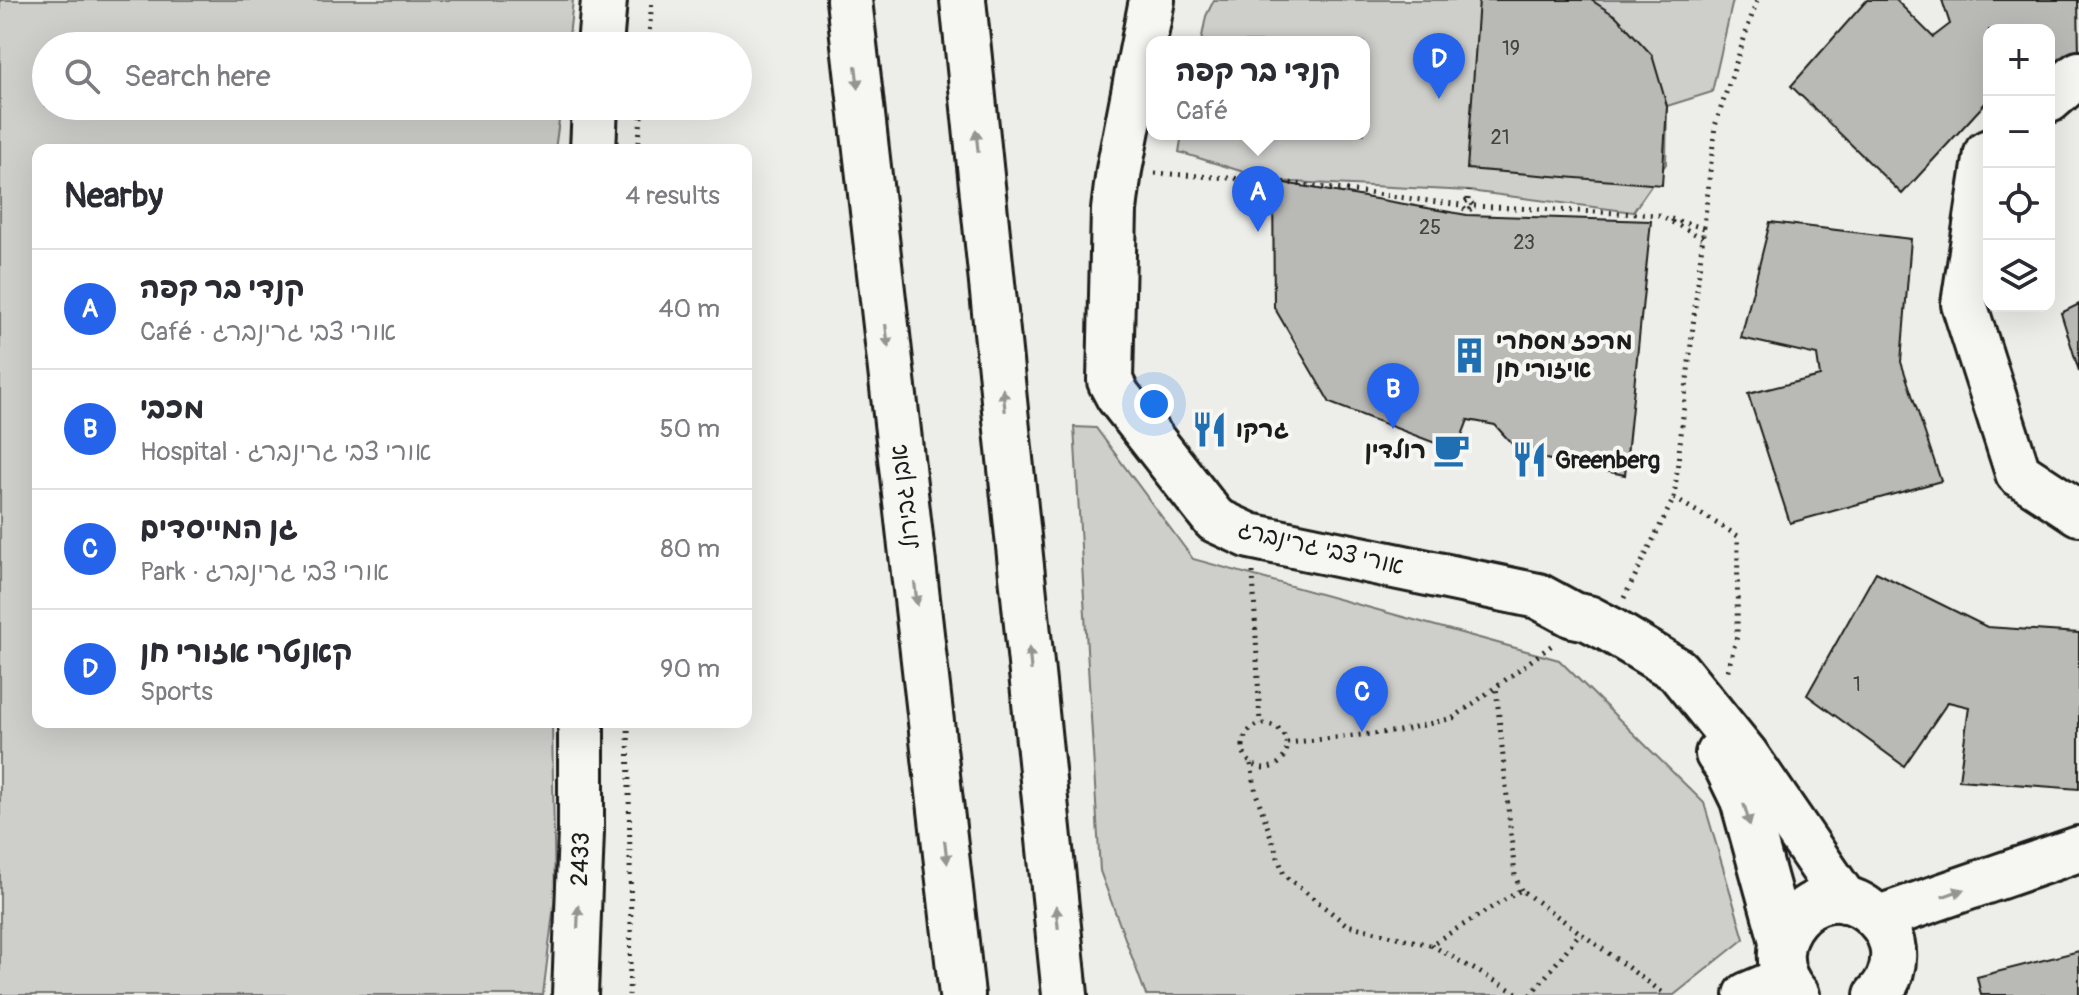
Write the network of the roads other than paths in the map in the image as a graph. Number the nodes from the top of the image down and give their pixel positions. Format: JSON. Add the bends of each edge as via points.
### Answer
{"nodes":[{"id":1,"x":604,"y":0,"type":"edge"},
{"id":2,"x":849,"y":0,"type":"edge"},
{"id":3,"x":963,"y":0,"type":"edge"},
{"id":4,"x":1152,"y":0,"type":"edge"},
{"id":5,"x":601,"y":32,"type":"edge"},
{"id":6,"x":1148,"y":36,"type":"edge"},
{"id":7,"x":1146,"y":49,"type":"edge"},
{"id":8,"x":2079,"y":74,"type":"edge"},
{"id":9,"x":2054,"y":96,"type":"edge"},
{"id":10,"x":594,"y":120,"type":"edge"},
{"id":11,"x":593,"y":144,"type":"edge"},
{"id":12,"x":1985,"y":168,"type":"edge"},
{"id":13,"x":2079,"y":513,"type":"edge"},
{"id":14,"x":1677,"y":670,"type":"junction"},
{"id":15,"x":581,"y":728,"type":"edge"},
{"id":16,"x":2079,"y":849,"type":"edge"},
{"id":17,"x":1862,"y":909,"type":"junction"},
{"id":18,"x":1768,"y":983,"type":"edge"},
{"id":19,"x":1887,"y":989,"type":"edge"},
{"id":20,"x":575,"y":995,"type":"edge"},
{"id":21,"x":962,"y":995,"type":"edge"},
{"id":22,"x":1065,"y":995,"type":"edge"}],
"edges":[{"from":1,"to":5,"type":"street"},
{"from":2,"to":21,"type":"street","name":"אבן גבירול","one_way":true},
{"from":22,"to":3,"type":"street","one_way":true},
{"from":4,"to":6,"type":"street","name":"אורי צבי גרינברג"},
{"from":7,"to":14,"type":"street","name":"אורי צבי גרינברג","via":[[1099,380],[1118,396],[1215,520],[1250,536],[1538,596]]},
{"from":8,"to":9,"type":"street"},
{"from":10,"to":11,"type":"street"},
{"from":12,"to":13,"type":"street","via":[[1964,304],[2018,473]]},
{"from":14,"to":17,"type":"street","name":"אורי צבי גרינברג"},
{"from":14,"to":18,"type":"street","one_way":true,"via":[[1702,731],[1743,800]]},
{"from":20,"to":15,"type":"street","name":"2433","one_way":true},
{"from":17,"to":16,"type":"street","one_way":true},
{"from":17,"to":18,"type":"street","via":[[1829,900],[1799,913]]},
{"from":17,"to":19,"type":"street","name":"אורי צבי גרינברג","via":[[1888,931],[1893,962]]}]}
